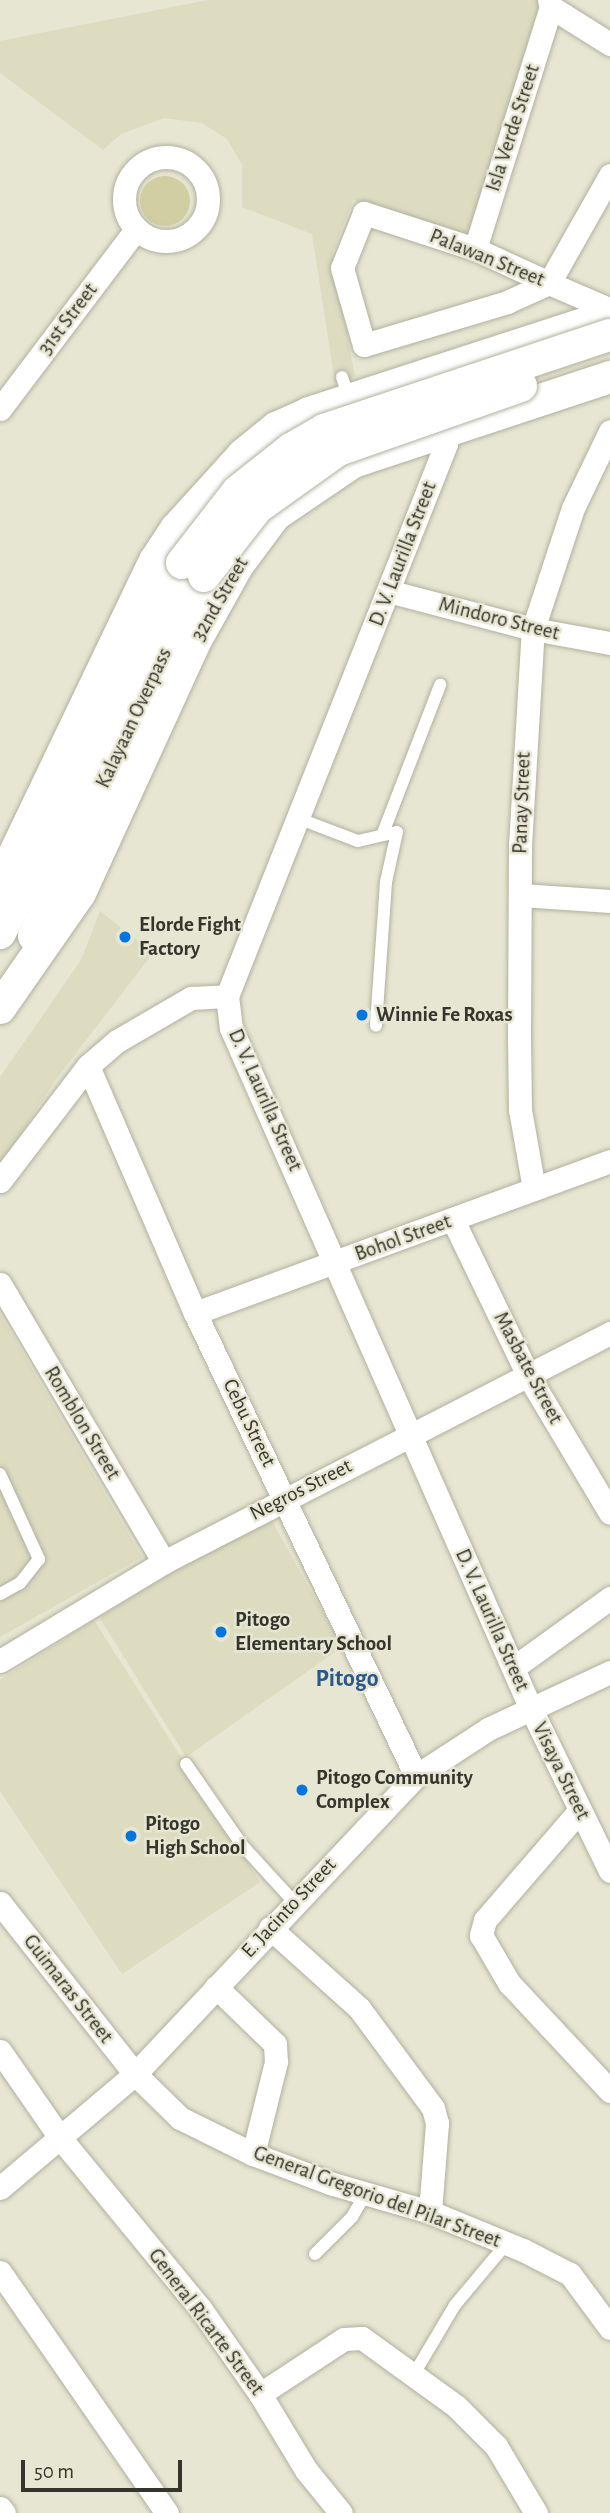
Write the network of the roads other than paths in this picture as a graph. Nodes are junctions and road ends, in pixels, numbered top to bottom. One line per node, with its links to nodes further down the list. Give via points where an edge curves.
1 (550, 4): 2 (street); 5 (street, Isla Verde Street)
2 (610, 44)
3 (610, 175): 6 (street)
4 (136, 229): 13 (street, 31st Street)
5 (475, 249): 6 (street, Palawan Street); 6 (street, Palawan Street, via 364,213 342,268 364,345 494,307)
6 (549, 283): 7 (street, Palawan Street)
7 (609, 309)
8 (610, 315): 12 (main road)
9 (610, 335): 23 (main road, Kalayaan Overpass, bridge, via 360,415 290,449 238,491 182,563)
10 (610, 357): 23 (main road, Kalayaan Overpass, bridge, via 338,450 257,508 221,552 181,618)
11 (610, 377): 16 (main road, 32nd Street)
12 (346, 388): 16 (main road); 24 (main road, via 276,428 215,481 176,529 155,561)
13 (0, 409)
14 (610, 430): 18 (street, Panay Street, via 573,508)
15 (446, 444): 17 (street, D. V. Laurilla Street)
16 (362, 458): 29 (main road, 32nd Street, via 275,515 238,565 196,640 80,893)
17 (388, 592): 18 (street, Mindoro Street); 21 (street, D. V. Laurilla Street)
18 (533, 629): 19 (street, Mindoro Street); 25 (street, Panay Street, via 525,720)
19 (610, 643)
20 (440, 685): 22 (lane)
21 (300, 819): 22 (lane, via 358,841); 28 (street, D. V. Laurilla Street)
22 (383, 834): 30 (lane, via 397,832 386,882)
23 (46, 875): 27 (main road, Kalayaan Overpass); 29 (main road, Kalayaan Overpass)
24 (0, 884)
25 (521, 895): 26 (street); 34 (street, Panay Street, via 520,1110)
26 (610, 901)
27 (0, 933)
28 (227, 996): 31 (street, via 191,998 172,1007 117,1041); 36 (street, D. V. Laurilla Street, via 231,1028)
29 (6, 998)
30 (376, 1027)
31 (88, 1066): 33 (street); 38 (street, Cebu Street)
32 (610, 1161): 34 (street, Bohol Street)
33 (0, 1181)
34 (534, 1189): 35 (street, Bohol Street)
35 (453, 1220): 36 (street, Bohol Street); 40 (street, Masbate Street)
36 (336, 1263): 38 (street, Bohol Street); 41 (street, D. V. Laurilla Street)
37 (0, 1284): 45 (street, Romblon Street)
38 (195, 1313): 43 (street, Cebu Street)
39 (610, 1333): 40 (street, Negros Street)
40 (529, 1377): 41 (street, Negros Street); 44 (street, Masbate Street)
41 (410, 1434): 43 (street, Negros Street); 49 (street, D. V. Laurilla Street)
42 (0, 1474): 46 (lane, via 39,1559 20,1583)
43 (285, 1497): 45 (street, Negros Street); 53 (street, Cebu Street)
44 (610, 1513)
45 (164, 1562): 48 (street, Negros Street)
46 (1, 1591)
47 (610, 1598): 49 (street)
48 (0, 1661)
49 (513, 1668): 51 (street, D. V. Laurilla Street)
50 (610, 1672): 51 (street, E. Jacinto Street)
51 (531, 1709): 53 (street, E. Jacinto Street, via 488,1729); 54 (street, Visaya Street)
52 (186, 1764): 56 (lane, via 242,1845)
53 (416, 1776): 56 (street, E. Jacinto Street)
54 (580, 1810): 55 (street, Visaya Street); 62 (street, via 485,1920 481,1935 509,1983)
55 (610, 1871)
56 (294, 1902): 58 (street, E. Jacinto Street)
57 (0, 1903): 61 (street, Guimaras Street)
58 (270, 1928): 59 (street, E. Jacinto Street); 67 (street, via 359,2008 433,2108 437,2123)
59 (216, 1987): 61 (street, E. Jacinto Street); 64 (street, via 275,2044 277,2053)
60 (0, 2051): 63 (street, General Ricarte Street)
61 (135, 2074): 63 (street, E. Jacinto Street); 64 (street, General Gregorio del Pilar Street, via 180,2118)
62 (610, 2091)
63 (61, 2139): 65 (street, E. Jacinto Street); 73 (street, General Ricarte Street, via 200,2308)
64 (253, 2154): 66 (street, General Gregorio del Pilar Street)
65 (0, 2188)
66 (366, 2193): 67 (street, General Gregorio del Pilar Street); 69 (lane, via 352,2217)
67 (430, 2212): 68 (street, General Gregorio del Pilar Street)
68 (507, 2243): 71 (street, General Gregorio del Pilar Street, via 570,2274); 72 (lane, via 455,2305)
69 (315, 2254)
70 (0, 2272): 76 (street)
71 (610, 2328)
72 (414, 2374): 73 (street, via 353,2335); 78 (street, via 457,2406 496,2446)
73 (260, 2394): 77 (street, General Ricarte Street, via 306,2470)
74 (0, 2508): 75 (street)
75 (4, 2513)
76 (167, 2513)
77 (341, 2513)
78 (536, 2513)

